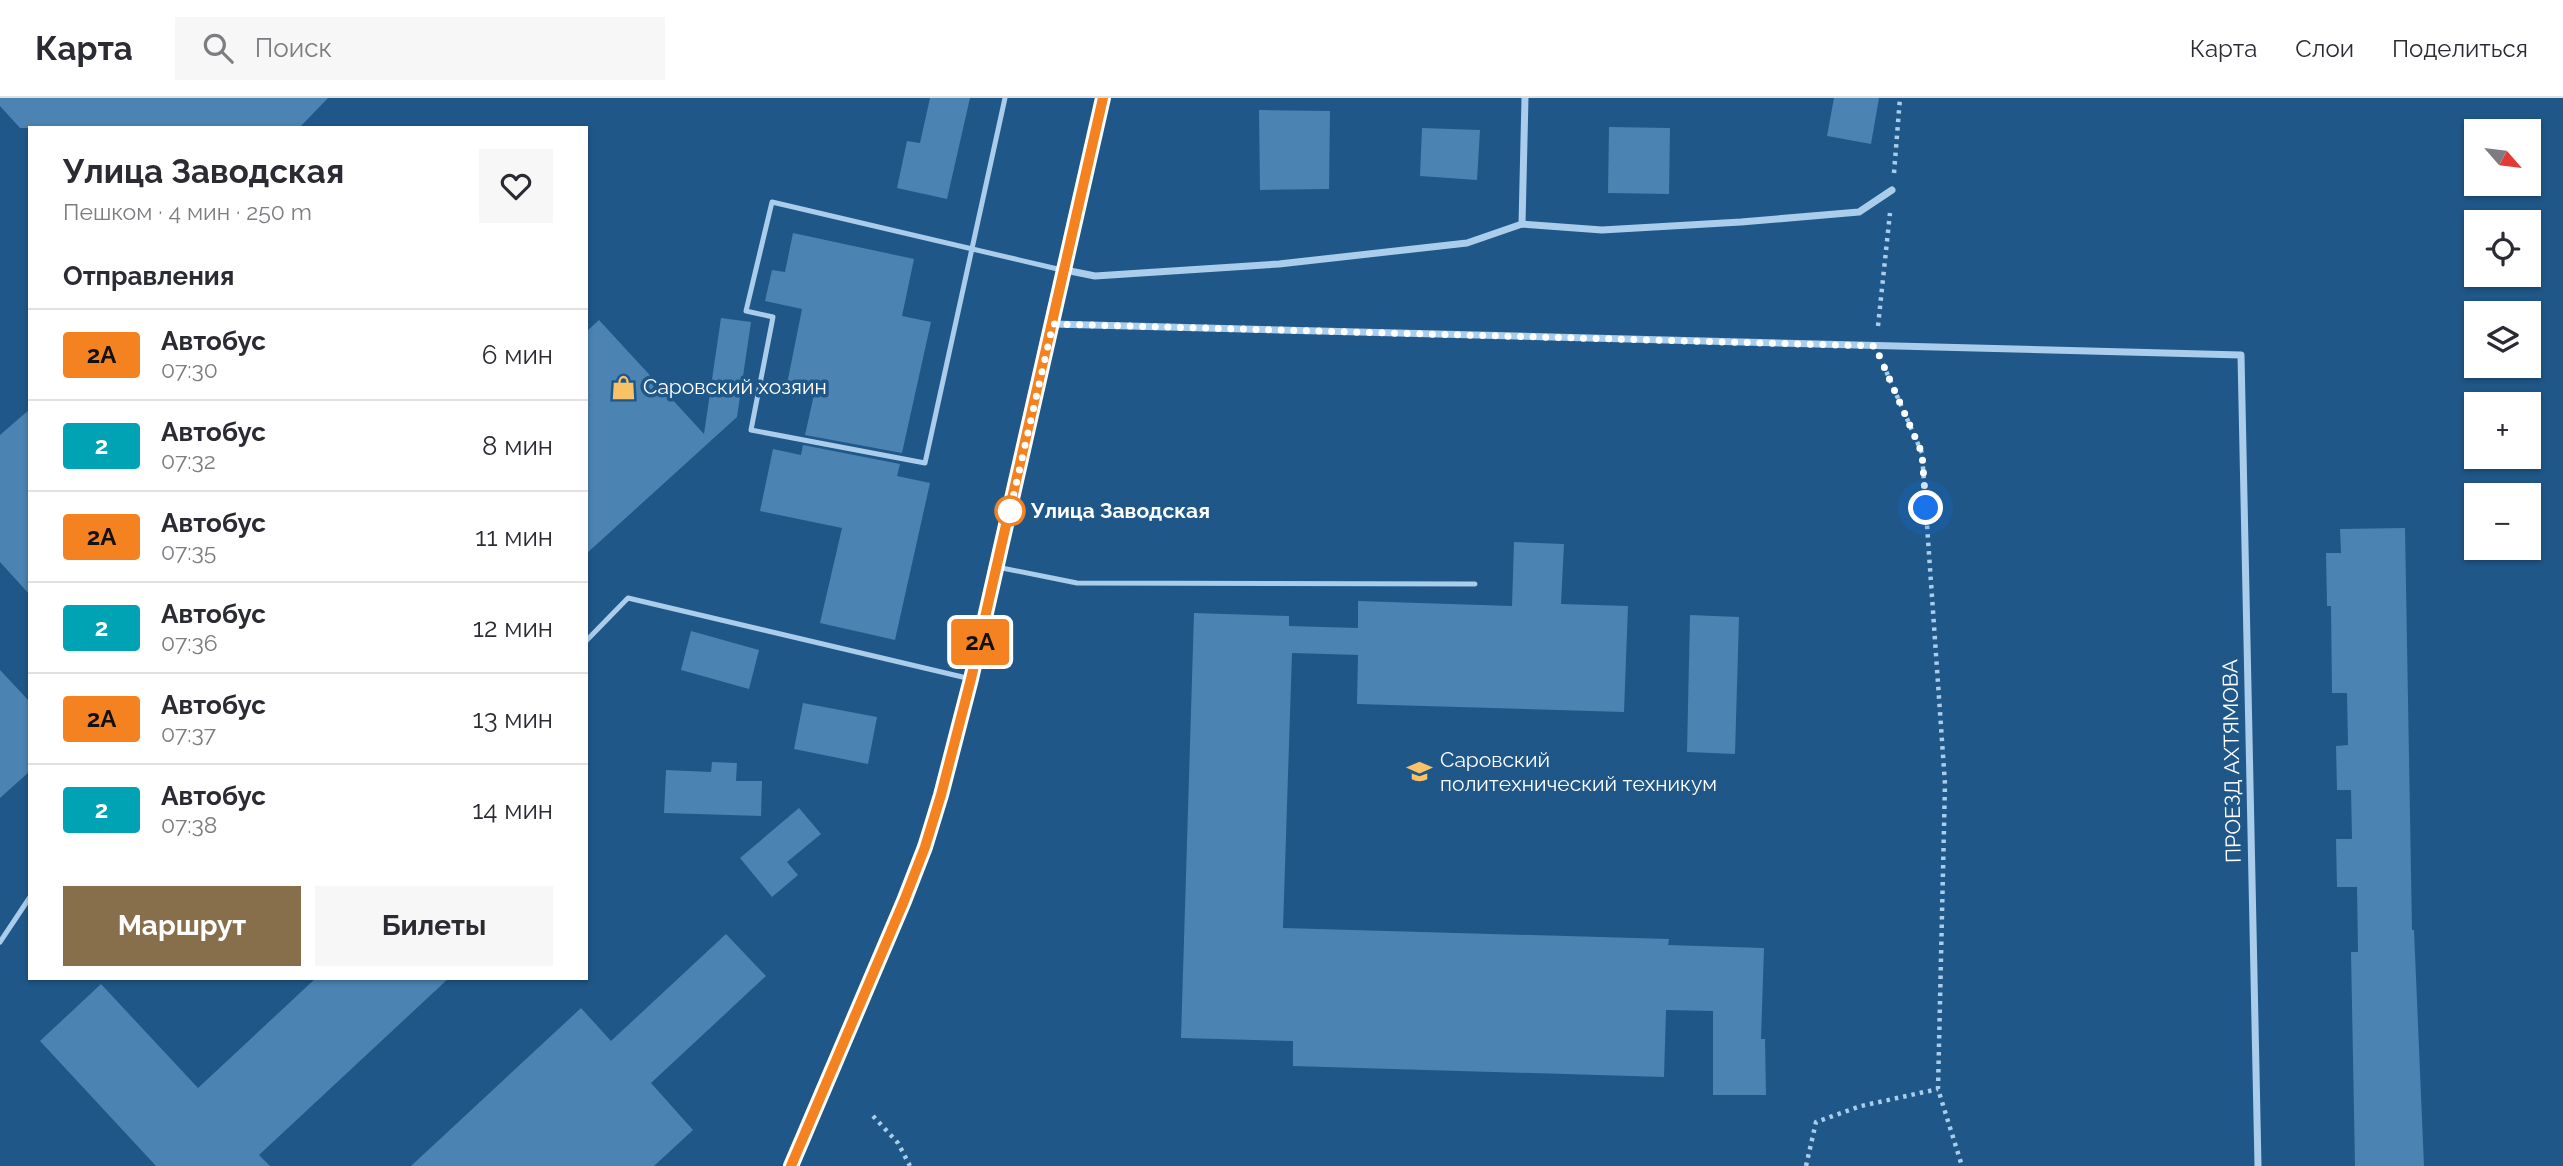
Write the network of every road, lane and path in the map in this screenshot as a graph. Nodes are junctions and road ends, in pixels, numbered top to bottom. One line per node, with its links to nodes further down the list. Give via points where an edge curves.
1 (1005, 98): 7 (lane)
2 (1104, 98): 8 (street)
3 (1525, 98): 6 (street)
4 (1900, 98): 5 (path)
5 (1892, 190): 6 (street, via 1859,212 1602,230); 10 (path)
6 (1522, 224): 8 (street, via 1467,243 1279,264 1095,276)
7 (972, 248): 7 (lane, via 925,463 751,430 773,317 746,311 772,202); 8 (lane)
8 (1065, 270): 9 (street)
9 (1053, 324): 10 (street); 11 (street)
10 (1875, 346): 17 (path, via 1922,453 1945,784); 23 (street, ПРОЕЗД АХТЯМОВА, via 2241,355)
11 (997, 567): 12 (lane, via 1077,583); 14 (street)
12 (1475, 584)
13 (588, 639): 14 (lane, via 628,598)
14 (971, 679): 19 (street, via 925,847)
15 (28, 900): 16 (lane)
16 (0, 942)
17 (1938, 1089): 21 (path, via 1861,1106 1815,1122); 22 (path)
18 (873, 1116): 20 (path, via 898,1143)
19 (791, 1166)
20 (910, 1166)
21 (1806, 1166)
22 (1962, 1166)
23 (2258, 1166)

